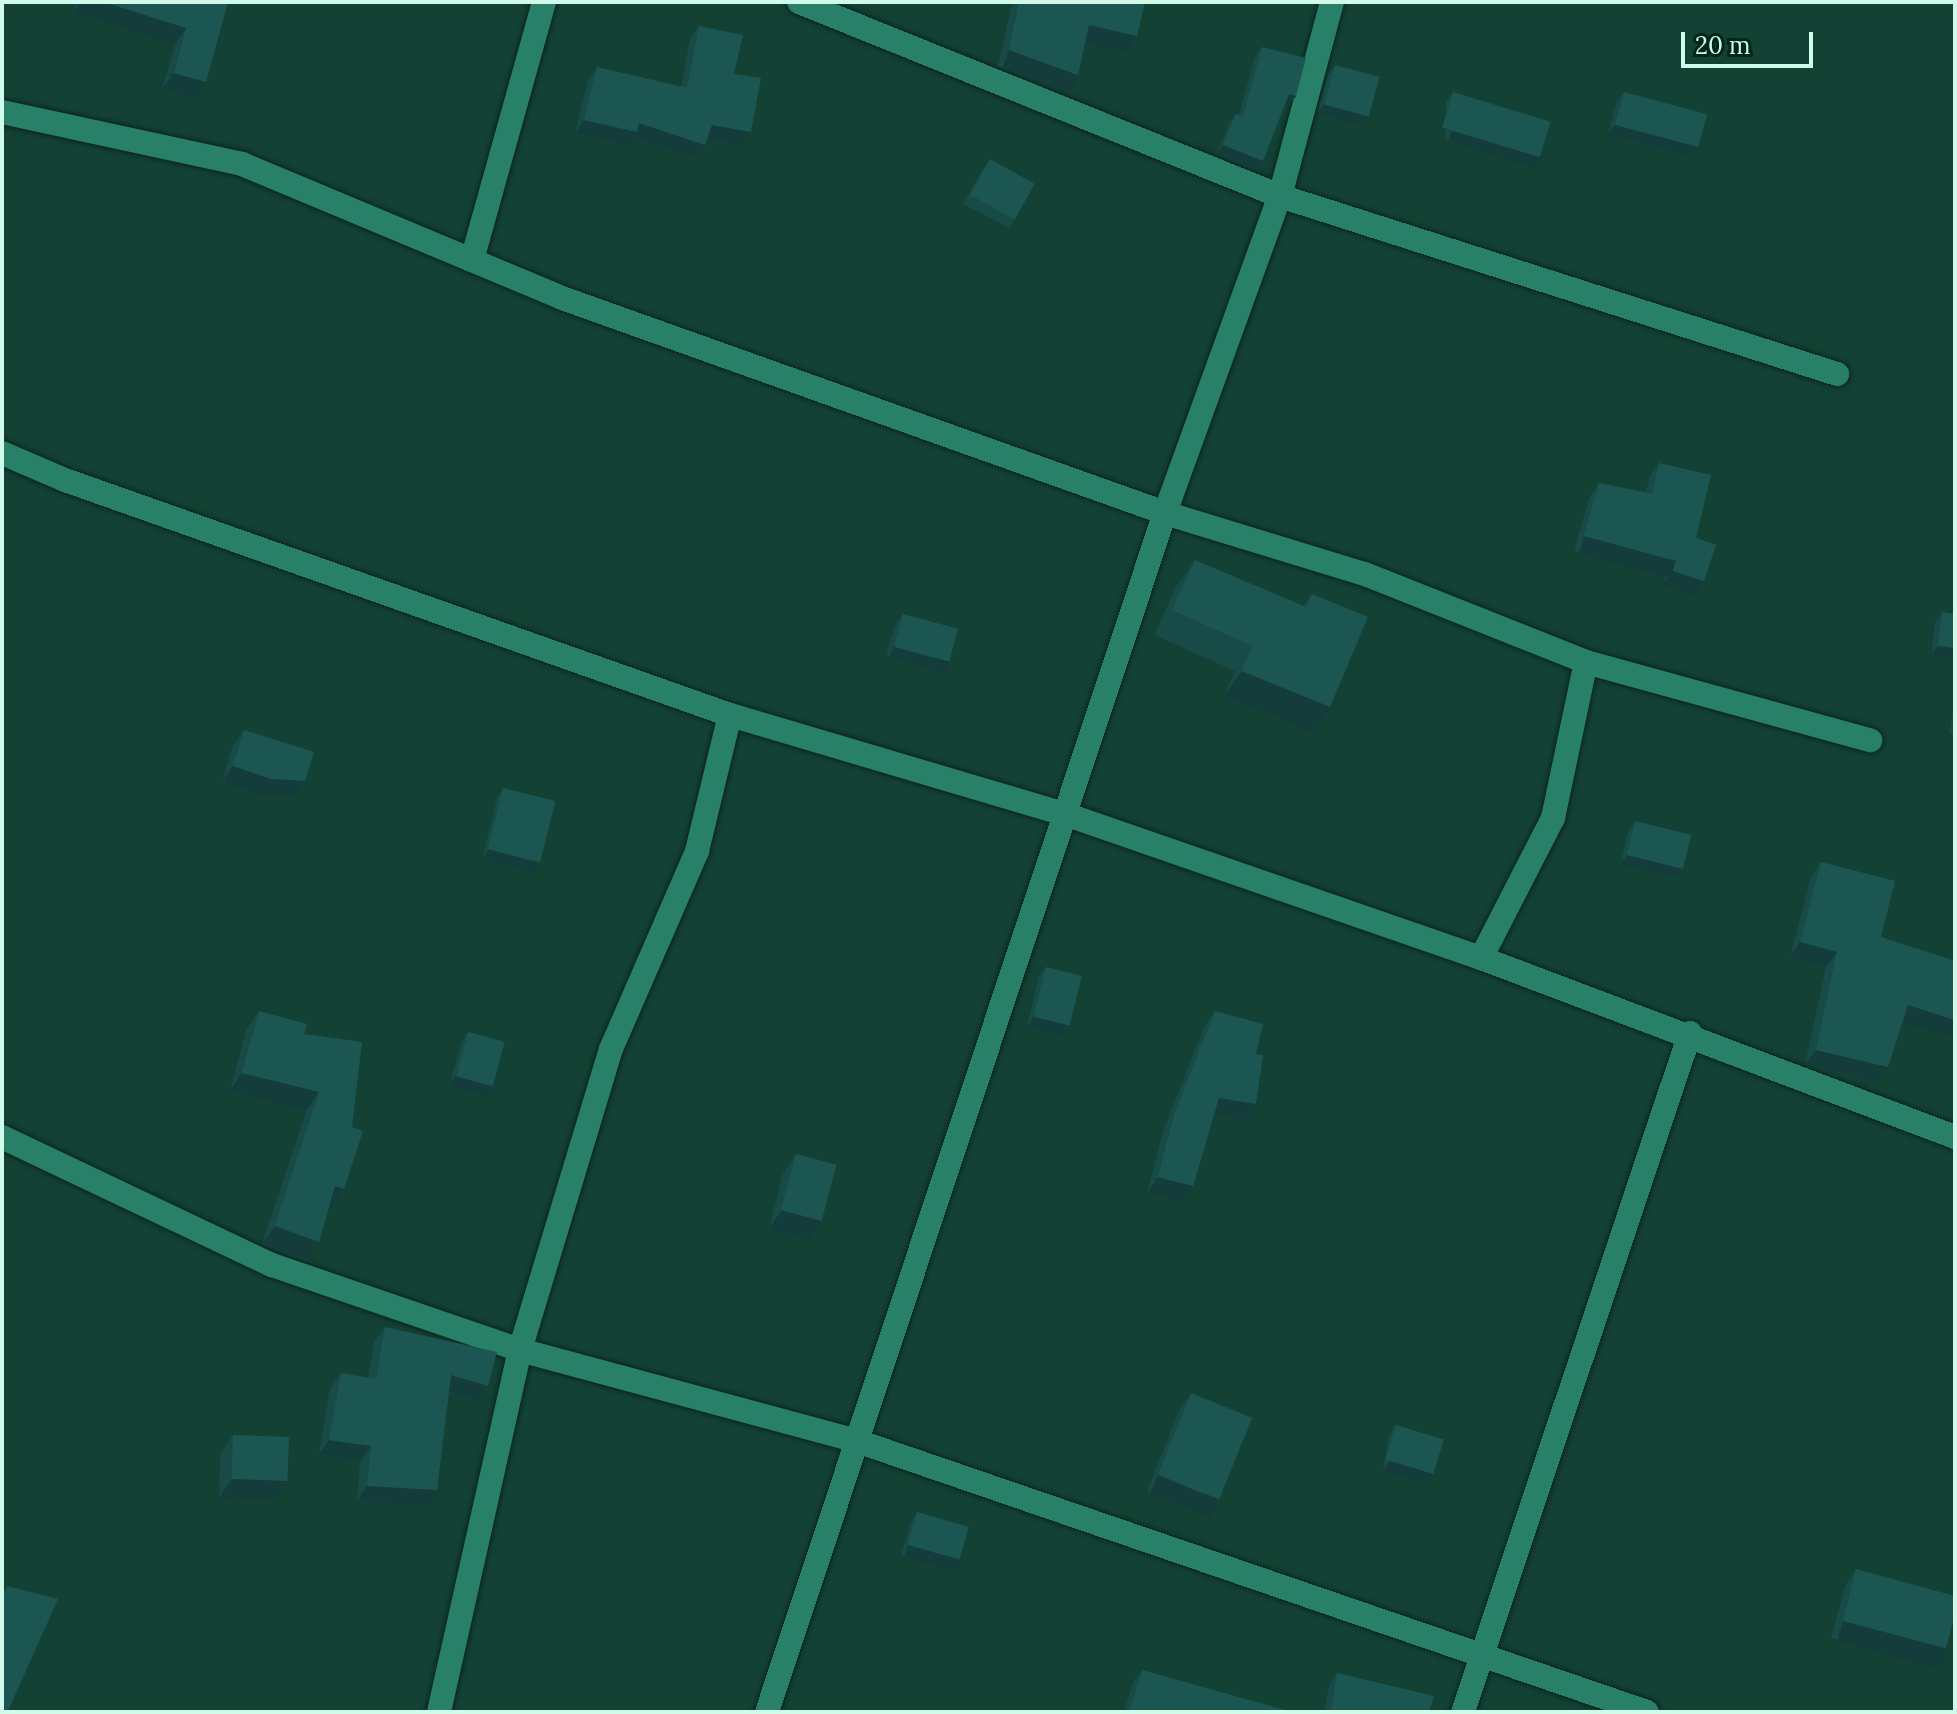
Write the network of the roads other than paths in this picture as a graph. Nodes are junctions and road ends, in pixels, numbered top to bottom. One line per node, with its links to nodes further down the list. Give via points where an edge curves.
1 (544, 2): 6 (street)
2 (799, 2): 5 (street)
3 (1332, 2): 5 (street)
4 (2, 112): 6 (street, via 242,164)
5 (1280, 196): 7 (street); 9 (street)
6 (472, 260): 9 (street, via 562,298)
7 (1837, 374)
8 (2, 453): 11 (street, via 65,480)
9 (1165, 513): 10 (street, via 1365,574); 13 (street)
10 (1586, 662): 12 (street); 14 (street, via 1553,818)
11 (730, 715): 13 (street); 18 (street, via 697,851 611,1049)
12 (1870, 740)
13 (1065, 814): 14 (street); 19 (street)
14 (1481, 958): 15 (street)
15 (1690, 1033): 17 (street); 20 (street)
16 (2, 1137): 18 (street, via 272,1265)
17 (1955, 1137)
18 (520, 1350): 19 (street); 21 (street)
19 (854, 1440): 20 (street); 22 (street)
20 (1483, 1658): 23 (street); 24 (street)
21 (439, 1712)
22 (767, 1712)
23 (1463, 1712)
24 (1647, 1712)

